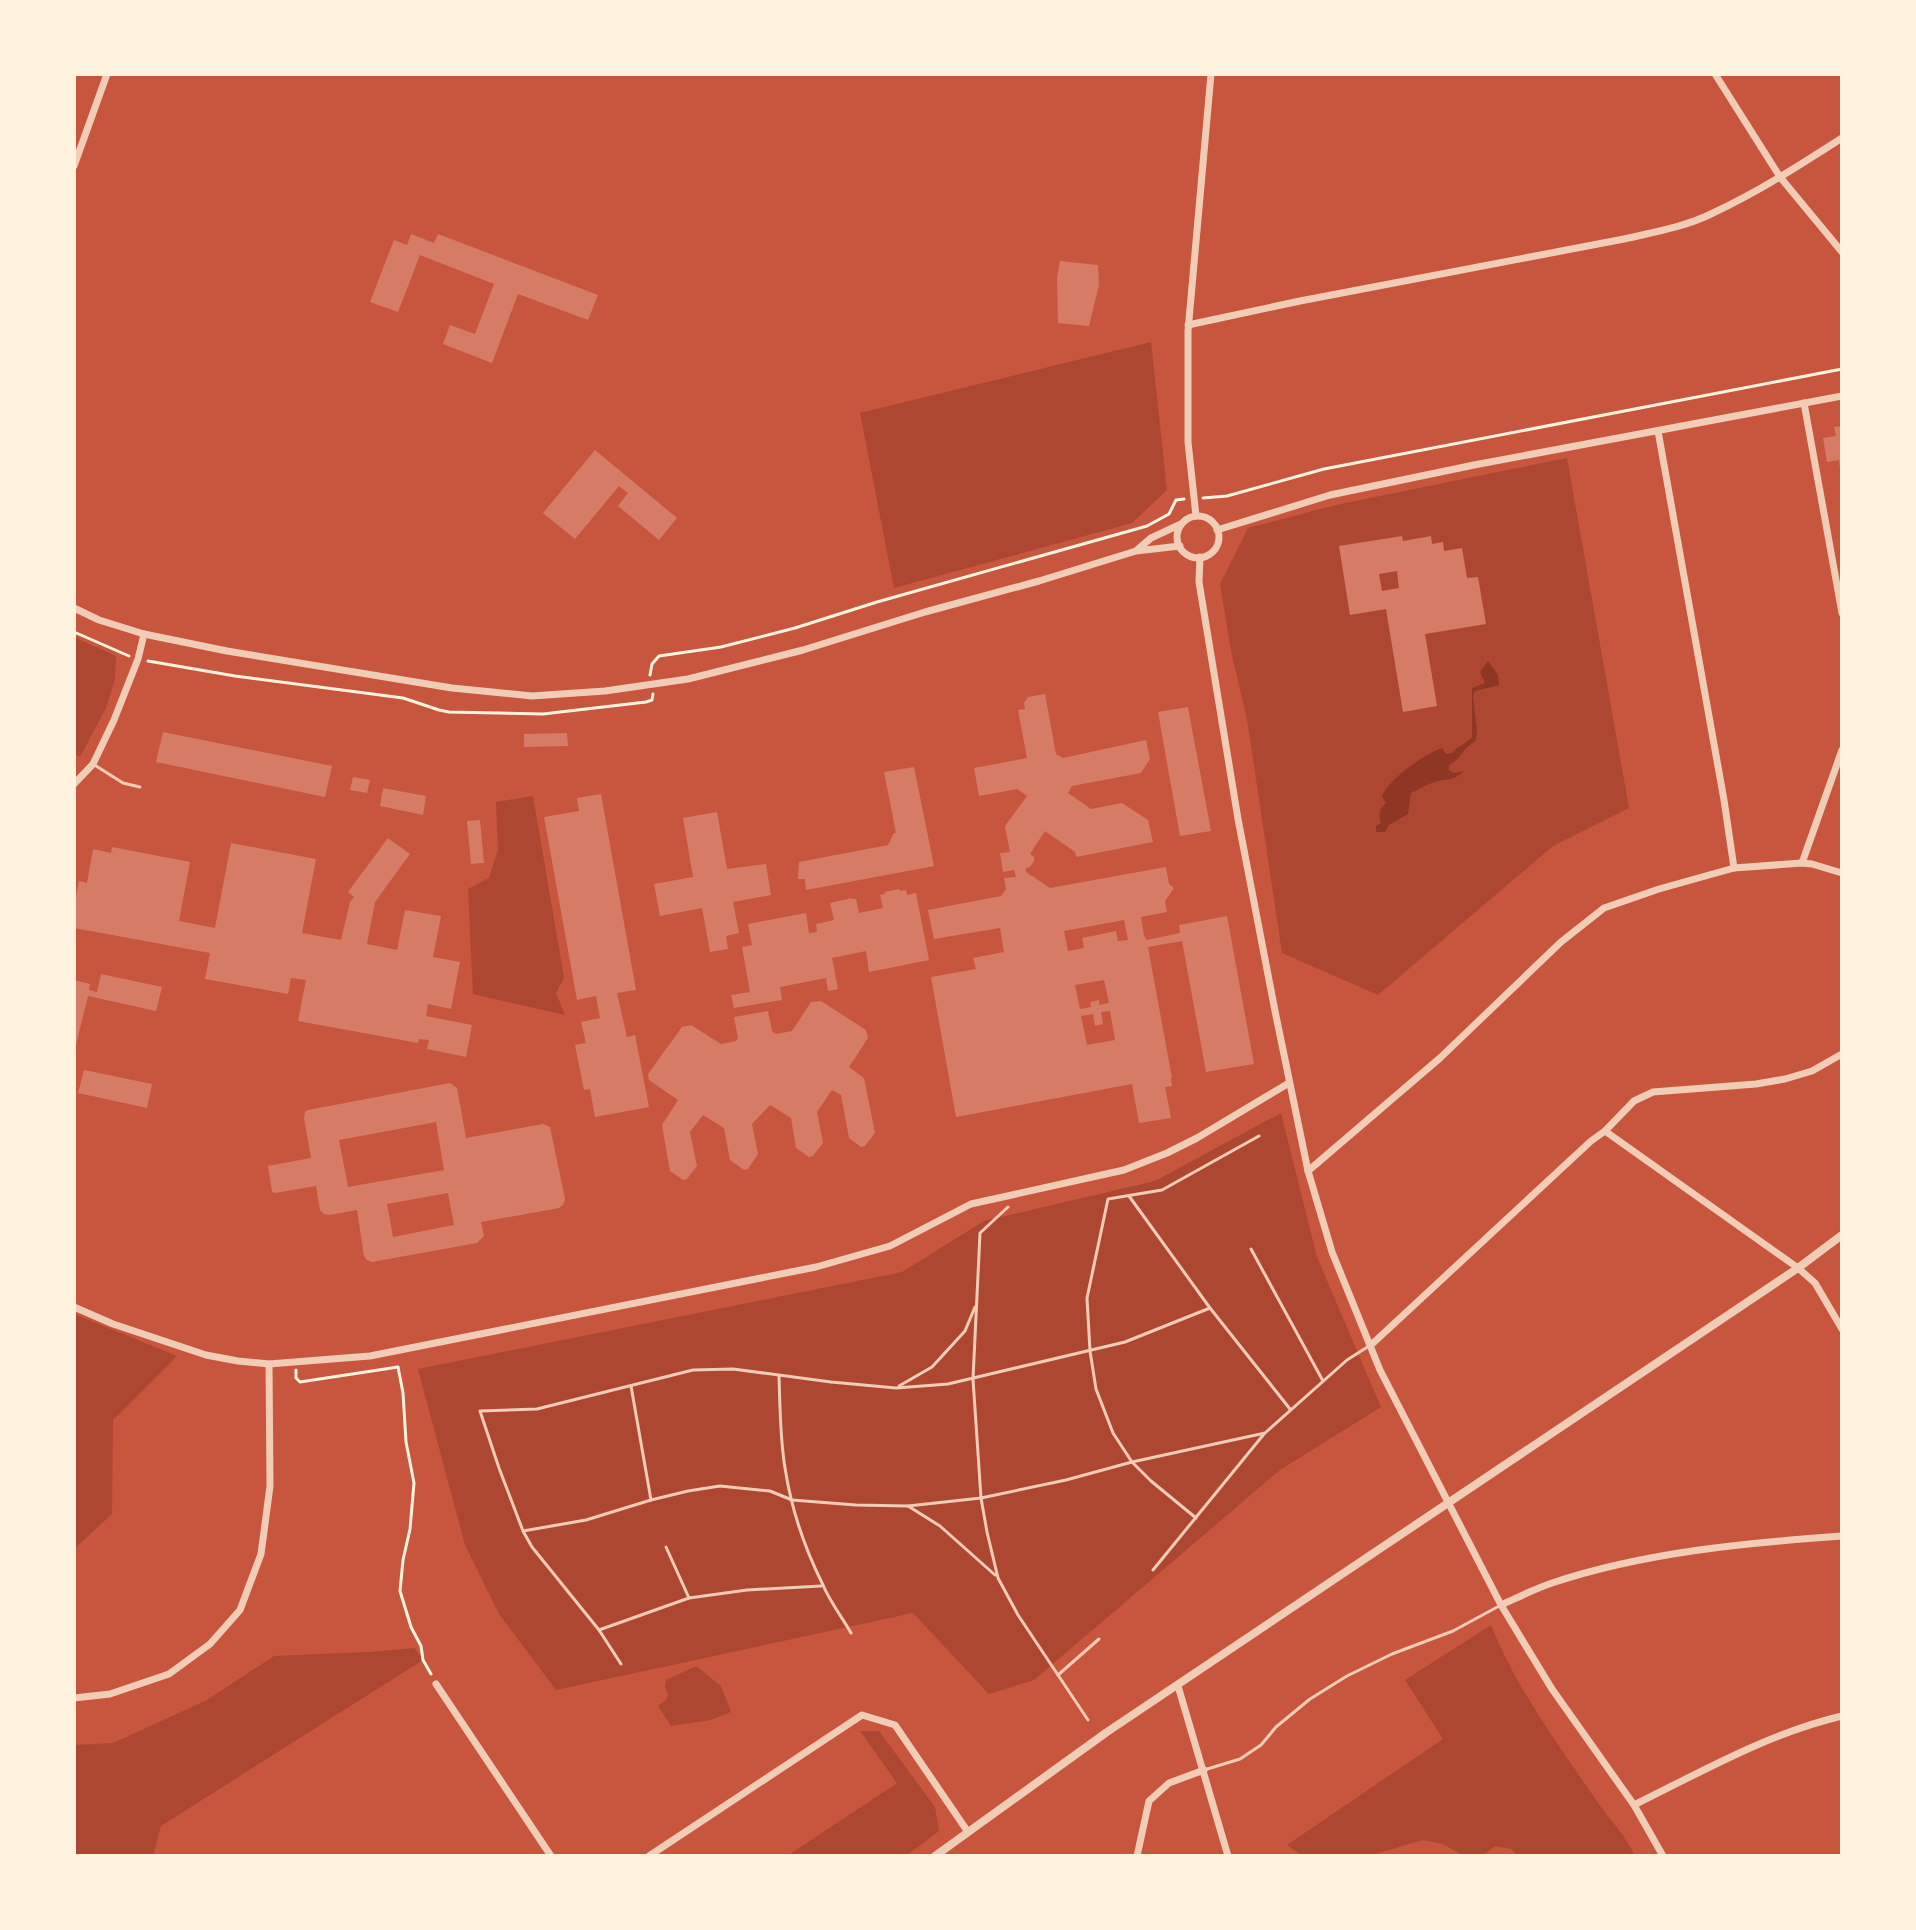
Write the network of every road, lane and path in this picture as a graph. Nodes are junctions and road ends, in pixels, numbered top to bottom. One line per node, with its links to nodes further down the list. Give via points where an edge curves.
1 (107, 74): 5 (street)
2 (1211, 74): 8 (street)
3 (1715, 74): 6 (street)
4 (1842, 138): 6 (street)
5 (74, 166)
6 (1780, 177): 7 (street); 8 (street, via 1712,214 1672,228)
7 (1842, 252)
8 (1188, 325): 13 (street)
9 (1842, 369): 13 (path)
10 (1842, 396): 11 (street)
11 (1804, 403): 12 (street); 21 (street)
12 (1658, 431): 16 (street, via 1330,495); 31 (street)
13 (1193, 499): 14 (street); 25 (path, via 1176,500 1169,514 1154,523 1088,543 795,628 659,656 650,669)
14 (1196, 516): 15 (street); 16 (street, via 1209,519)
15 (1181, 524): 17 (street); 18 (street)
16 (1217, 530): 19 (street, via 1215,549)
17 (1180, 546): 18 (street); 19 (street, via 1188,555)
18 (1136, 551): 25 (street, via 803,650)
19 (1200, 557): 34 (street, via 1199,582 1238,819)
20 (74, 608): 23 (street)
21 (1842, 613)
22 (74, 632): 24 (path)
23 (144, 634): 24 (street); 25 (street, via 532,696)
24 (138, 659): 25 (path, via 403,698 455,712 543,714 646,702 654,697); 27 (street)
25 (651, 684)
26 (1842, 750): 30 (street)
27 (93, 764): 28 (street); 29 (lane)
28 (74, 784)
29 (140, 787)
30 (1802, 863): 31 (street); 32 (street)
31 (1734, 868): 37 (street, via 1604,908)
32 (1842, 873)
33 (1842, 1054): 35 (street, via 1785,1079 1653,1092 1634,1101)
34 (1289, 1083): 37 (street); 49 (street, via 1167,1153 1124,1170 971,1204 867,1253 385,1353)
35 (1605, 1131): 42 (street); 47 (street)
36 (1259, 1136): 38 (lane, via 1162,1190)
37 (1308, 1171): 47 (street, via 1332,1252)
38 (1129, 1196): 45 (lane); 48 (lane, via 1108,1199 1087,1298)
39 (1008, 1207): 43 (lane, via 980,1233)
40 (1842, 1235): 42 (street)
41 (1251, 1249): 53 (lane)
42 (1798, 1268): 46 (street, via 1815,1283); 62 (street)
43 (977, 1303): 52 (lane); 55 (lane, via 965,1331 932,1367)
44 (74, 1307): 50 (street, via 206,1355)
45 (1210, 1308): 48 (lane); 56 (lane)
46 (1842, 1329)
47 (1371, 1345): 53 (lane); 62 (street)
48 (1090, 1351): 52 (lane); 58 (lane, via 1096,1389 1113,1433)
49 (295, 1362): 50 (street); 78 (path, via 300,1382 398,1367 414,1483 400,1591)
50 (269, 1364): 80 (street, via 270,1486 261,1554 240,1610 210,1644 169,1674 110,1694)
51 (779, 1376): 54 (lane, via 693,1370); 55 (lane); 61 (lane)
52 (973, 1379): 55 (lane); 59 (lane)
53 (1323, 1381): 56 (lane)
54 (630, 1384): 60 (lane); 65 (lane, via 537,1409 480,1411)
55 (896, 1388)
56 (1290, 1409): 57 (lane)
57 (1265, 1433): 58 (lane); 64 (lane)
58 (1132, 1462): 59 (lane); 64 (lane)
59 (981, 1498): 63 (lane); 69 (lane)
60 (651, 1500): 61 (lane, via 720,1486 770,1491); 65 (lane, via 586,1520)
61 (792, 1500): 63 (lane); 70 (lane)
62 (1449, 1504): 72 (street); 79 (street)
63 (908, 1506): 69 (lane, via 940,1526)
64 (1196, 1518): 68 (lane)
65 (523, 1531): 73 (lane)
66 (1842, 1536): 72 (street, via 1618,1564)
67 (666, 1547): 71 (lane)
68 (1153, 1570)
69 (998, 1578): 77 (lane)
70 (823, 1586): 71 (lane); 74 (lane)
71 (689, 1598): 73 (lane)
72 (1501, 1605): 83 (lane, via 1347,1676 1310,1699 1240,1759); 84 (street, via 1552,1689)
73 (599, 1630): 76 (lane)
74 (851, 1633)
75 (1099, 1639): 77 (lane)
76 (621, 1664)
77 (1058, 1675): 82 (lane)
78 (436, 1684): 86 (street)
79 (1178, 1686): 83 (street); 85 (street)
80 (74, 1698)
81 (1842, 1716): 84 (street, via 1749,1749)
82 (1088, 1720)
83 (1204, 1770): 89 (street, via 1169,1783 1149,1801); 90 (street)
84 (1634, 1805): 91 (street)
85 (968, 1832): 87 (street, via 895,1725 862,1715); 88 (street)
86 (551, 1856)
87 (649, 1856)
88 (935, 1856)
89 (1137, 1856)
90 (1228, 1856)
91 (1663, 1856)

